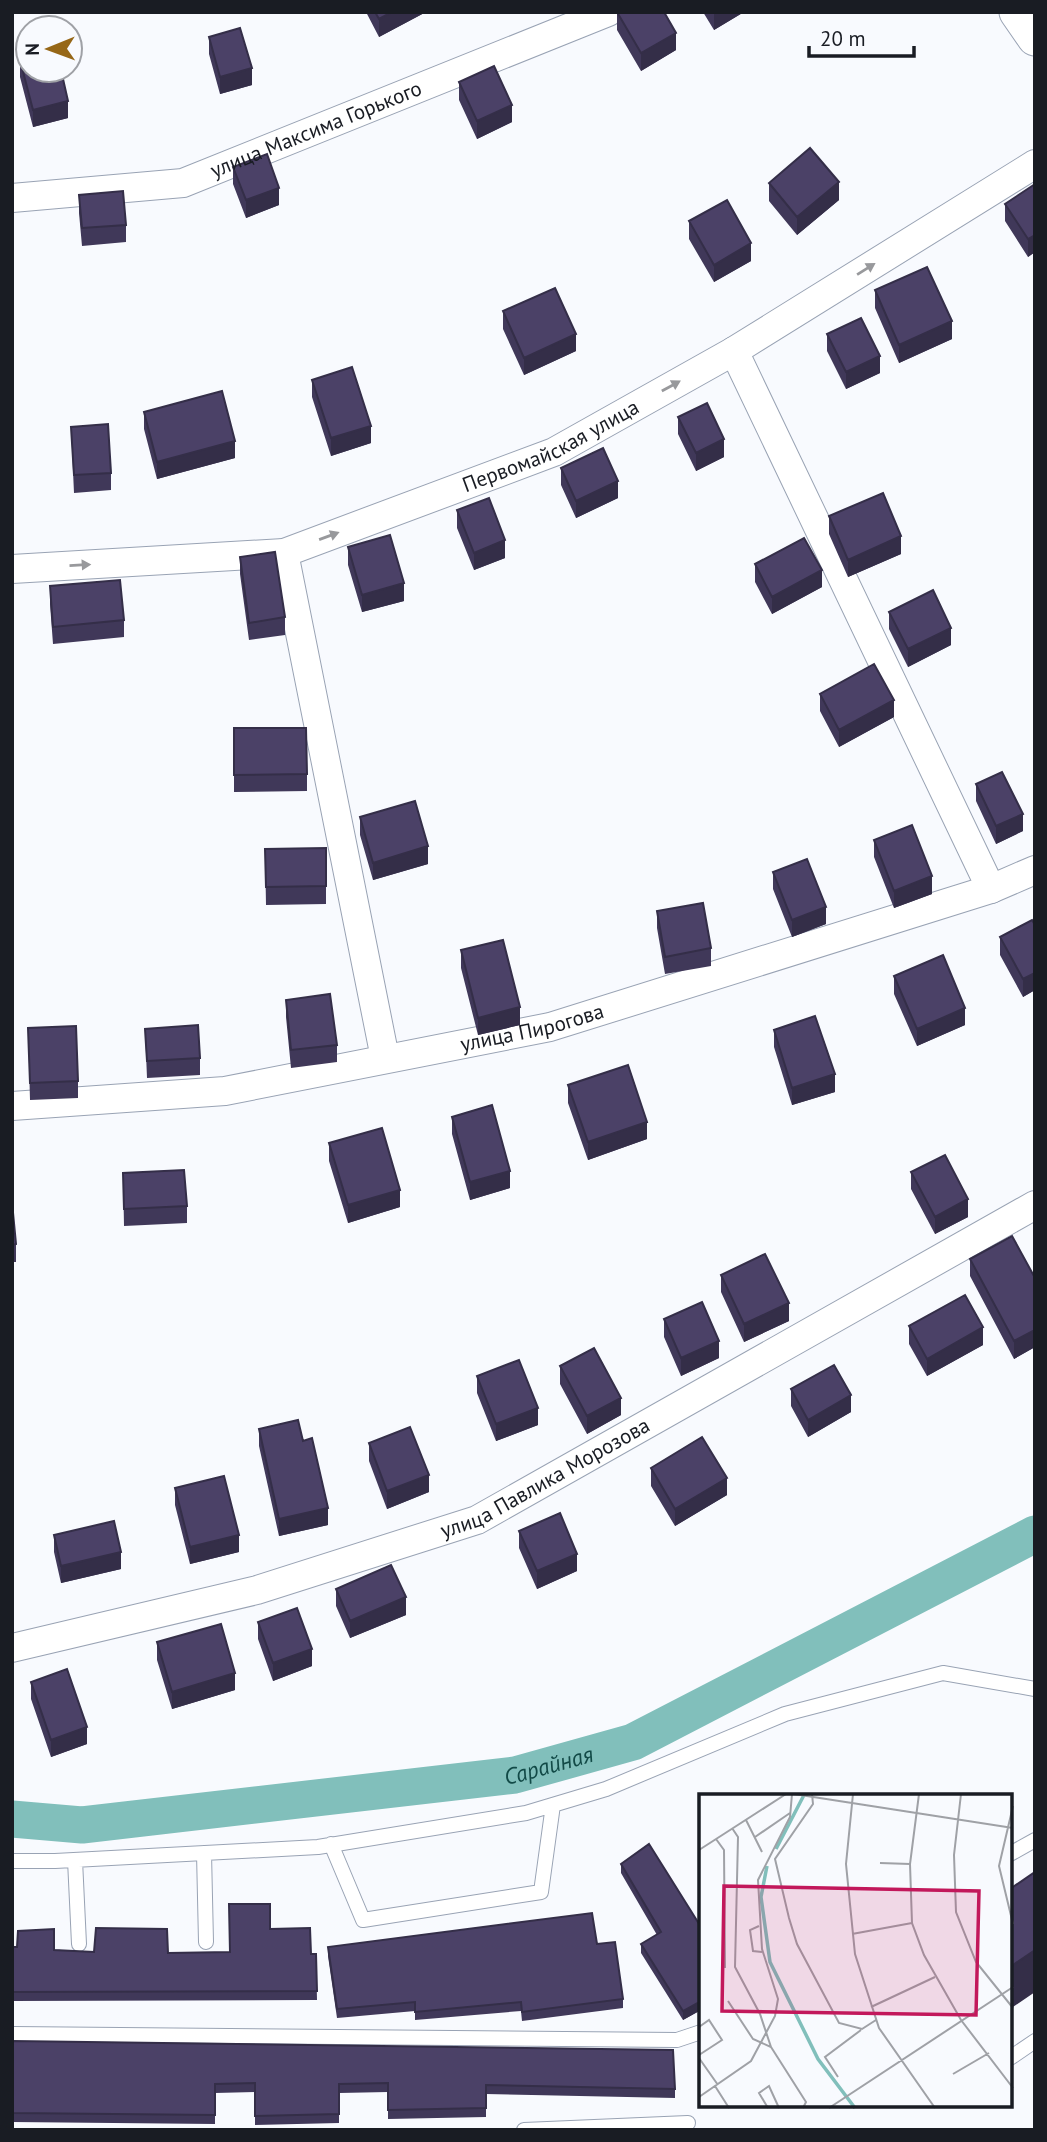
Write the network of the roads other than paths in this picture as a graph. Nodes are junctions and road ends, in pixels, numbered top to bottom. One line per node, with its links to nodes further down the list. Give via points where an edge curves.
1 (608, 12): 5 (street, улица Максима Горького, via 183,183)
2 (1017, 12): 3 (street)
3 (1035, 38)
4 (1035, 164): 6 (street, Первомайская улица, one-way to 4)
5 (12, 198)
6 (734, 351): 7 (street, Первомайская улица, one-way to 6, via 554,452); 10 (street)
7 (284, 553): 8 (street, Первомайская улица, one-way to 7); 11 (street)
8 (12, 569)
9 (1035, 870): 10 (street, улица Пирогова)
10 (991, 889): 11 (street, улица Пирогова, via 550,1027)
11 (385, 1058): 12 (street, улица Пирогова, via 225,1091)
12 (12, 1106)
13 (1035, 1205): 14 (street, улица Павлика Морозова, via 477,1520 257,1590)
14 (12, 1648)
15 (1035, 1689): 16 (lane, via 943,1673 785,1714 606,1789)
16 (553, 1805): 18 (lane); 18 (lane, via 541,1892 363,1920)
17 (1035, 1840): 20 (lane)
18 (331, 1844): 19 (lane)
19 (204, 1853): 21 (lane); 23 (lane)
20 (1012, 1853)
21 (75, 1860): 22 (lane); 24 (lane)
22 (12, 1861)
23 (206, 1942)
24 (79, 1944)
25 (699, 2033): 26 (lane, via 677,2040)
26 (12, 2034)
27 (1035, 2041): 28 (lane)
28 (1012, 2057)
29 (688, 2123): 30 (lane)
30 (524, 2130)

